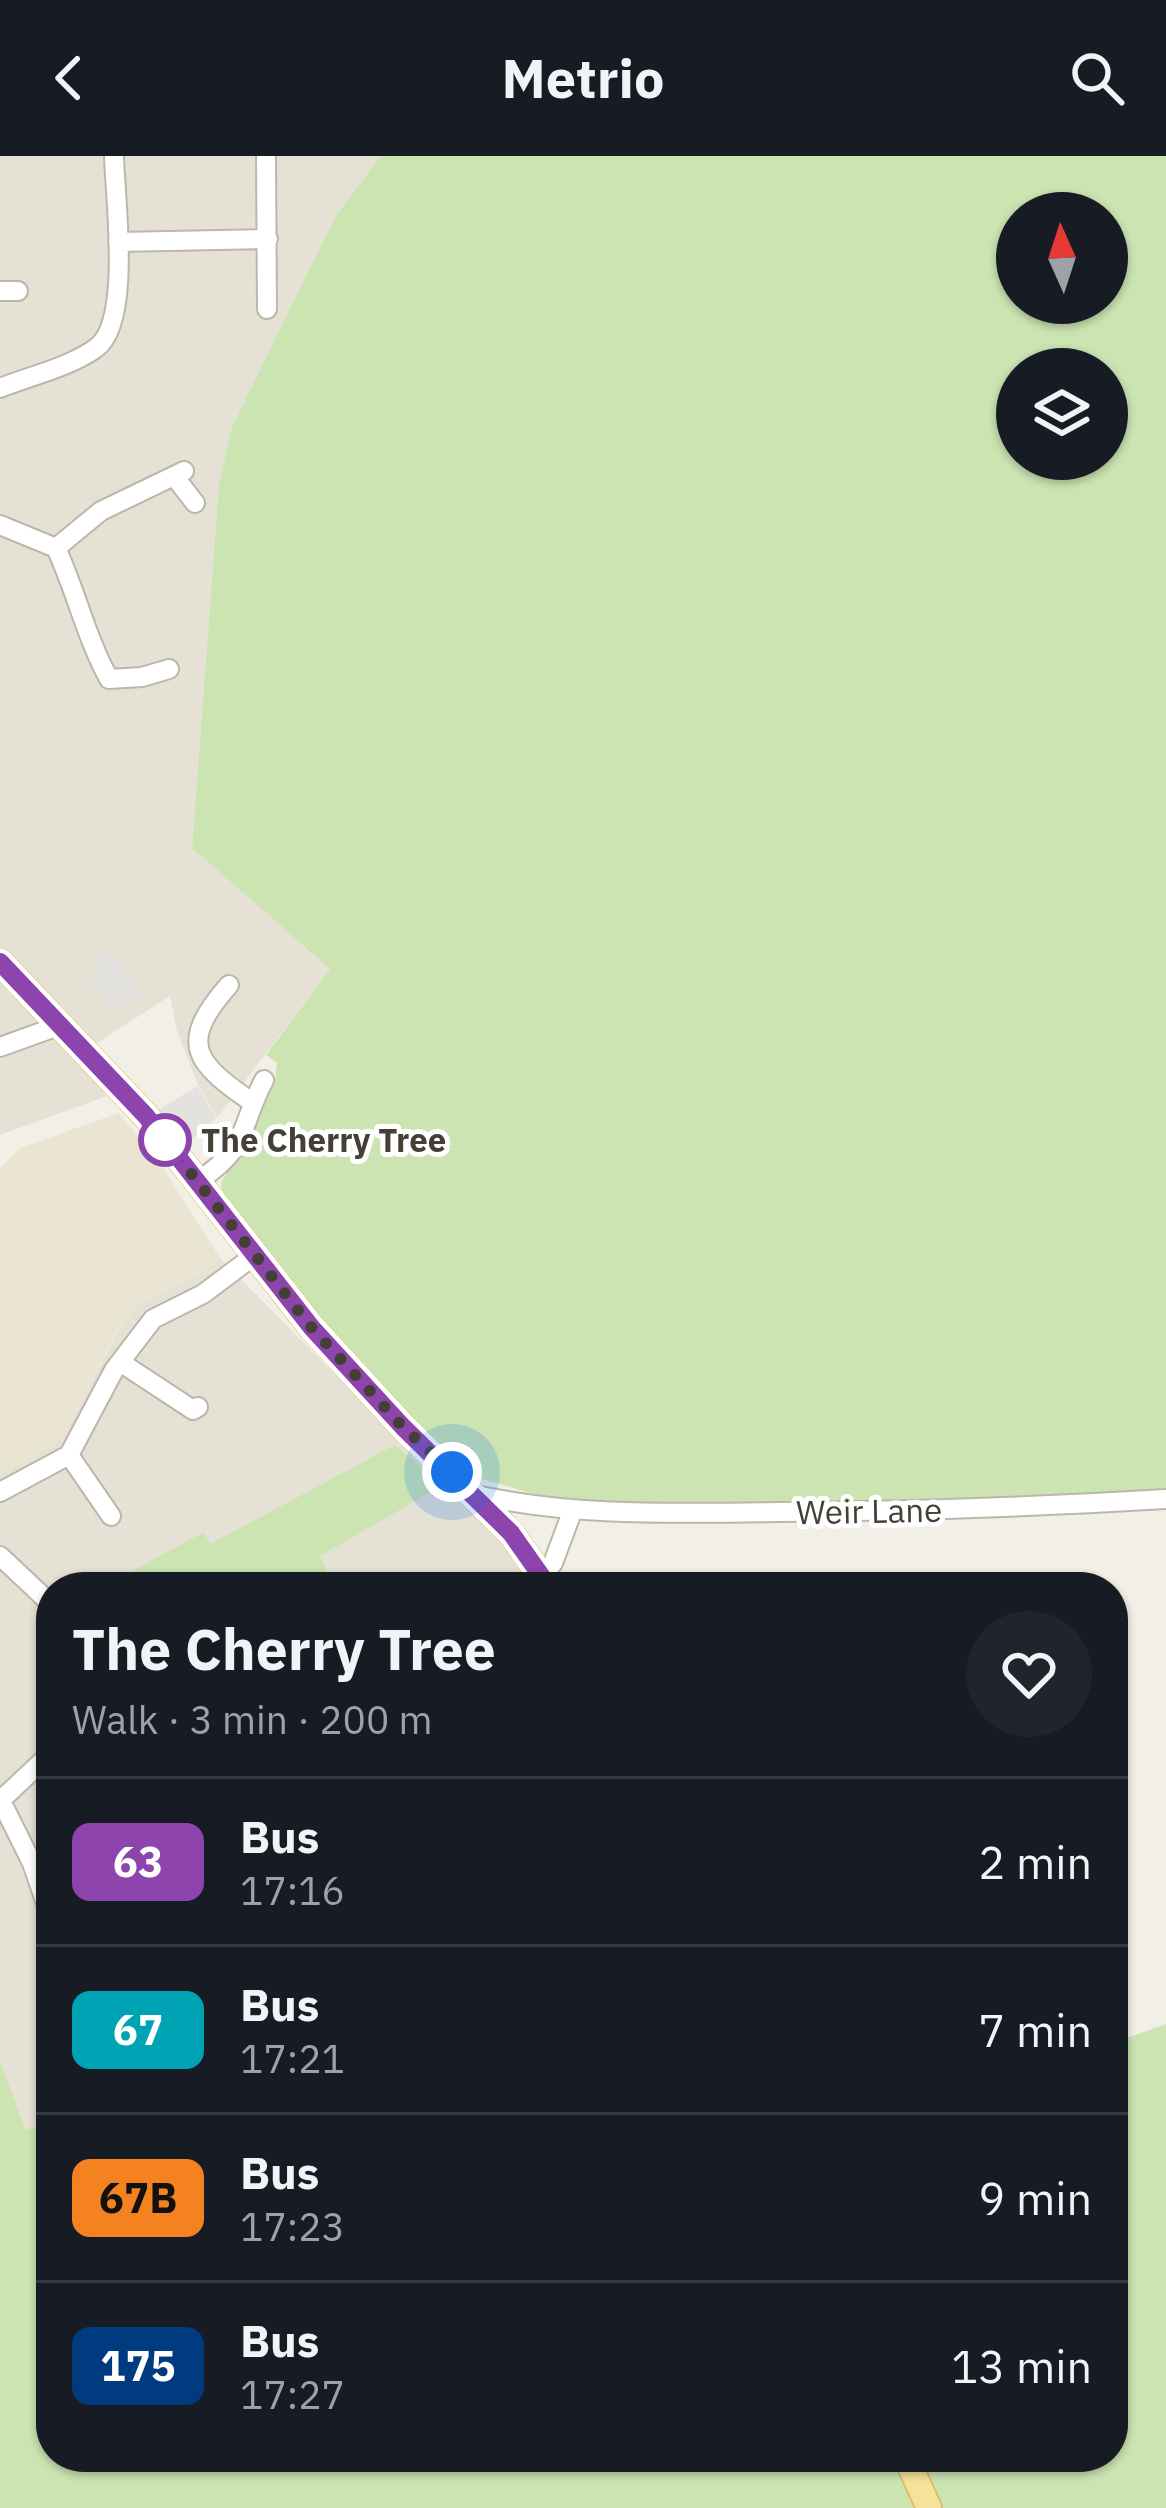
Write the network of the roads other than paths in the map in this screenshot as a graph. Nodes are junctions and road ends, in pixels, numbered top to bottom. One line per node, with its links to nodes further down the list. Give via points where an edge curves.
1 (114, 156): 4 (street)
2 (266, 156): 3 (street)
3 (268, 239): 4 (street); 5 (street)
4 (118, 242): 6 (street, via 107,337)
5 (267, 309)
6 (0, 388)
7 (195, 503): 9 (street, via 179,474 101,511)
8 (0, 525): 9 (street)
9 (56, 548): 10 (street, via 110,679)
10 (158, 668)
11 (0, 962): 15 (main road)
12 (229, 985): 14 (street)
13 (191, 992): 14 (street)
14 (209, 1006): 18 (street, via 198,1034 203,1061)
15 (61, 1025): 16 (street); 19 (main road)
16 (0, 1047)
17 (264, 1080): 18 (street)
18 (253, 1103): 19 (street, via 243,1138)
19 (198, 1181): 20 (main road)
20 (255, 1255): 21 (street, via 153,1319); 25 (main road, via 403,1427)
21 (120, 1363): 22 (street); 23 (street)
22 (191, 1411)
23 (69, 1455): 24 (street); 28 (street)
24 (0, 1492)
25 (476, 1495): 27 (street, Weir Lane); 30 (main road)
26 (1166, 1499): 27 (street, Weir Lane, via 914,1511)
27 (572, 1512): 31 (street)
28 (111, 1516)
29 (0, 1556): 32 (street)
30 (538, 1572)
31 (549, 1572)
32 (36, 1590)
33 (36, 1767): 34 (street)
34 (0, 1800): 35 (street)
35 (8, 1833): 36 (street)
36 (36, 1875)
37 (913, 2472): 38 (main road)
38 (929, 2508)

